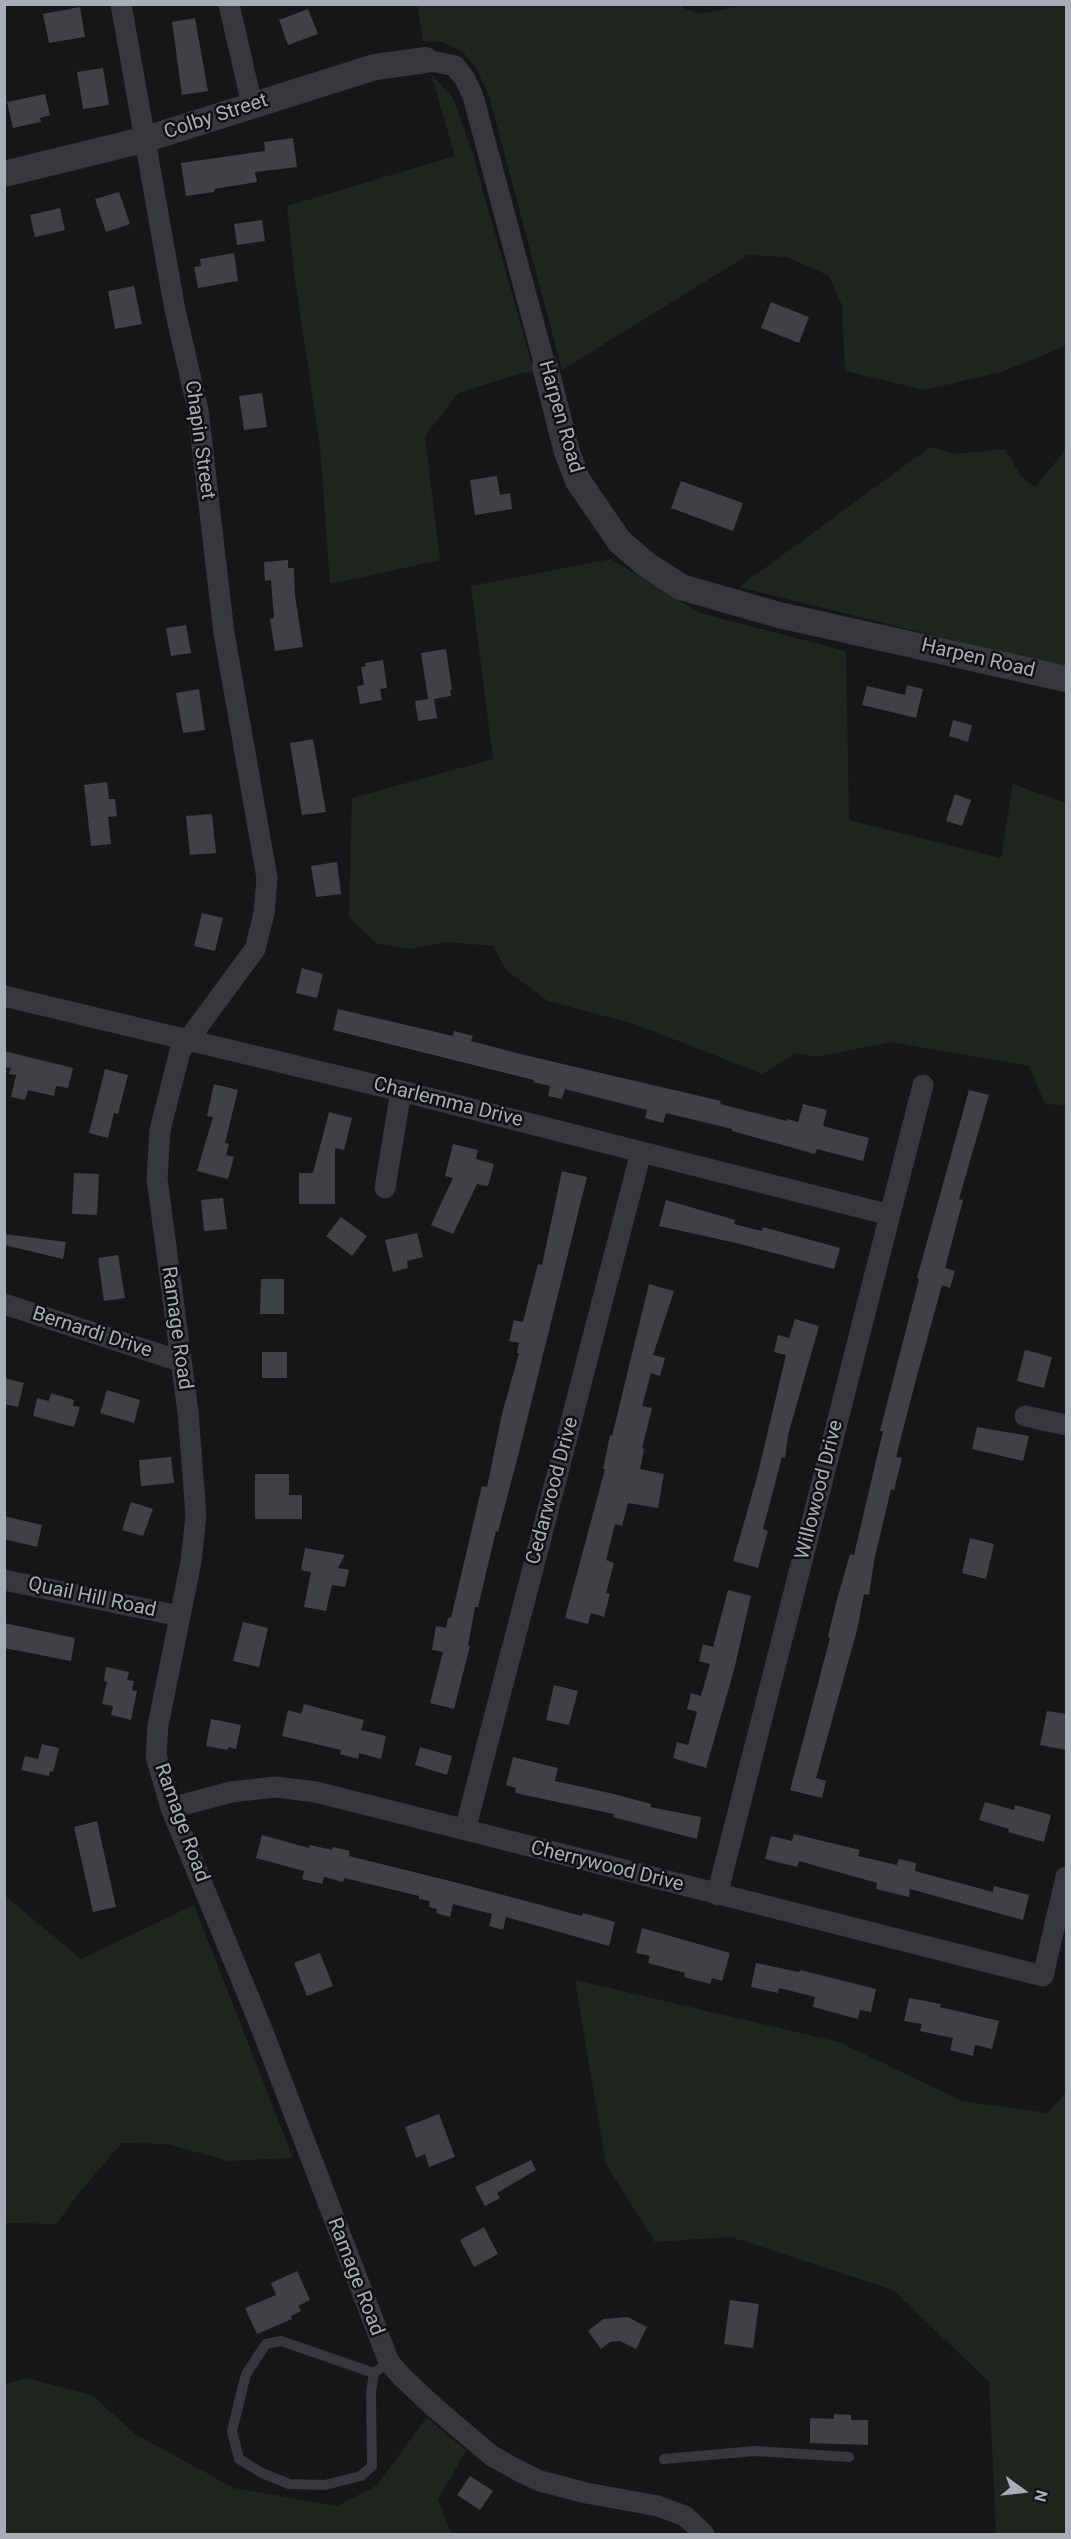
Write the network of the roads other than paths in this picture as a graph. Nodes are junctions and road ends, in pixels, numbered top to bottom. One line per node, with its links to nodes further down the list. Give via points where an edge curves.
1 (121, 4): 5 (street, Chapin Street)
2 (229, 4): 4 (street)
3 (426, 60): 4 (street, Colby Street, via 375,67); 7 (street, Harpen Road, via 455,66 472,96)
4 (252, 105): 5 (street, Colby Street)
5 (144, 140): 6 (street, Colby Street); 9 (street, Chapin Street, via 198,410 224,633)
6 (4, 174)
7 (545, 366): 8 (street, Harpen Road, via 578,481 620,542 681,587 779,615)
8 (1066, 679)
9 (267, 878): 11 (street, Ramage Road, via 255,948)
10 (4, 996): 11 (street, Charlemma Drive)
11 (187, 1039): 13 (street, Charlemma Drive); 18 (street, Ramage Road, via 180,1051 160,1130 157,1179)
12 (923, 1085): 16 (street, Willowood Drive)
13 (401, 1091): 14 (street, Charlemma Drive); 15 (street)
14 (641, 1152): 16 (street, Charlemma Drive); 24 (street, Cedarwood Drive)
15 (384, 1188)
16 (890, 1215): 26 (street, Willowood Drive)
17 (4, 1304): 18 (street, Bernardi Drive)
18 (180, 1361): 22 (street, Ramage Road, via 196,1515)
19 (1025, 1416): 20 (street)
20 (1066, 1425)
21 (4, 1580): 22 (street, Quail Hill Road)
22 (180, 1616): 23 (street, Ramage Road, via 158,1725 156,1756)
23 (171, 1808): 24 (street, Cherrywood Drive, via 231,1792 275,1787 316,1792); 27 (street, Ramage Road, via 261,2027)
24 (465, 1830): 26 (street, Cherrywood Drive)
25 (1066, 1877): 26 (street, Cherrywood Drive, via 1043,1976)
26 (717, 1895)
27 (381, 2368): 27 (lane, via 281,2341 266,2344 246,2374 232,2431 239,2459 289,2484 325,2485 362,2476 372,2466 371,2392); 30 (street, Ramage Road, via 492,2456 521,2472 586,2493 658,2506 685,2516)
28 (849, 2457): 29 (lane, via 755,2451)
29 (664, 2459)
30 (704, 2535)

